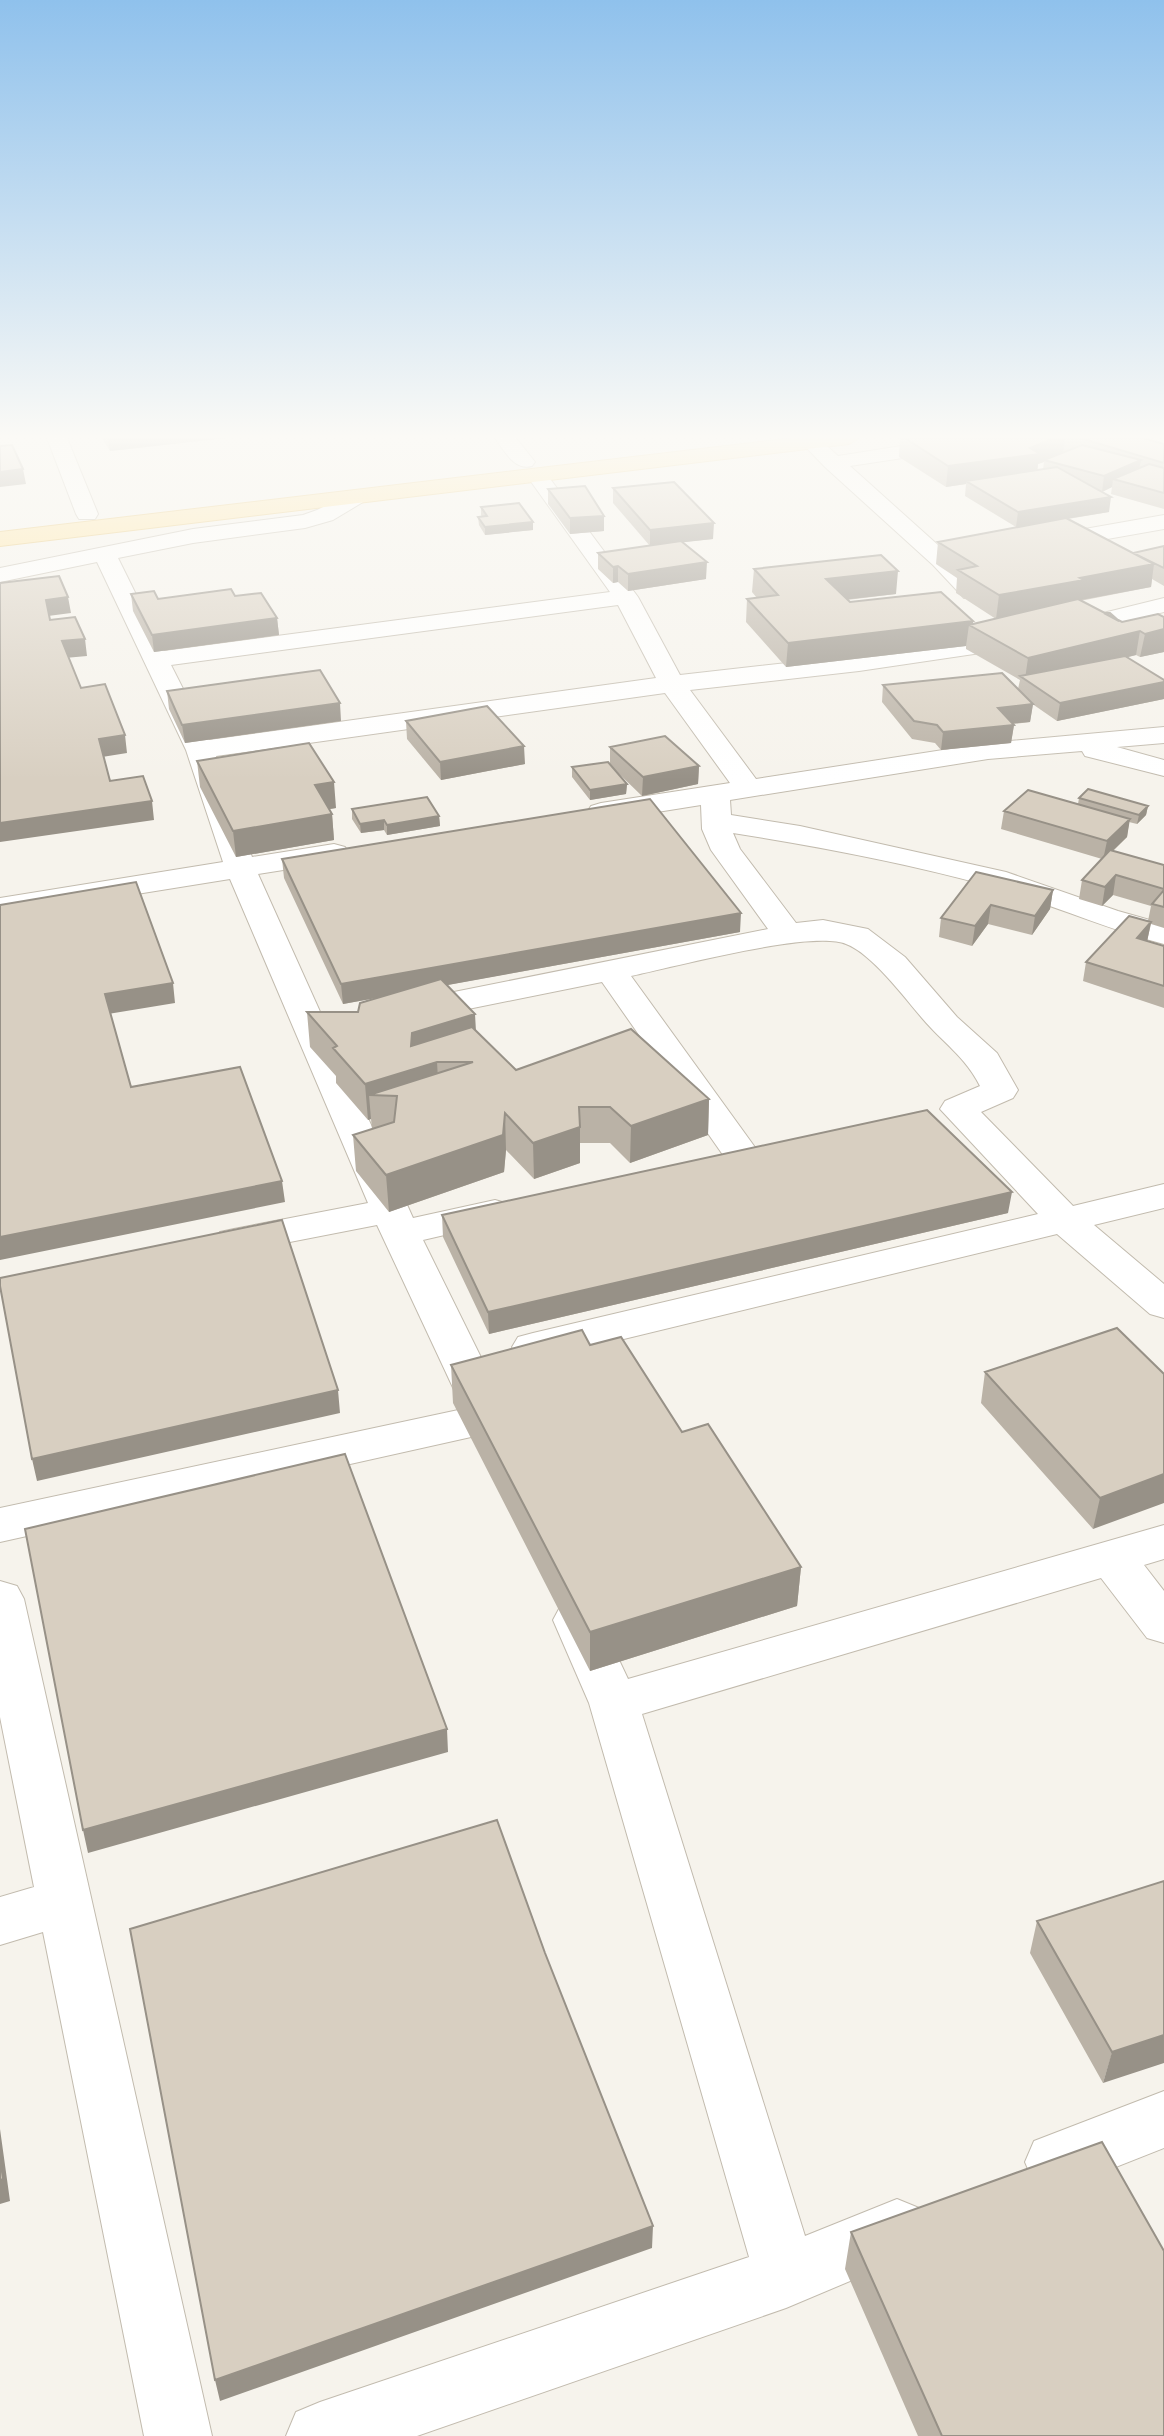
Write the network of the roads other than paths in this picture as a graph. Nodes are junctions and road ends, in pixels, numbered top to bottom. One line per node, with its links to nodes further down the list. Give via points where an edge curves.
1 (84, 552): 8 (street)
2 (89, 552): 9 (street)
3 (103, 552): 13 (street)
4 (593, 552): 10 (street)
5 (931, 552): 7 (street)
6 (968, 556): 7 (street)
7 (941, 561): 12 (street)
8 (0, 575)
9 (0, 587)
10 (626, 597): 13 (street); 14 (street)
11 (1164, 605): 12 (street)
12 (1031, 649): 14 (street)
13 (154, 660): 17 (street)
14 (672, 684): 17 (street); 19 (street)
15 (1164, 735): 16 (street, via 1114,728)
16 (1065, 743): 18 (street); 19 (street, via 988,751)
17 (200, 750): 22 (street)
18 (1164, 768)
19 (726, 801): 20 (street); 24 (street, via 717,829 726,850); 25 (street, via 800,835 995,878)
20 (579, 815)
21 (362, 849): 22 (street)
22 (240, 867): 23 (street); 32 (street, via 325,1028)
23 (0, 907)
24 (788, 934): 26 (street); 31 (street, via 823,930 857,936 893,964 945,1024 985,1060 1000,1090 944,1112)
25 (1164, 934)
26 (610, 970): 27 (street); 28 (street, via 756,1154)
27 (379, 1017)
28 (702, 1166)
29 (1164, 1196): 31 (street)
30 (524, 1206): 32 (street)
31 (1066, 1221): 34 (street); 35 (street)
32 (395, 1222): 33 (street); 35 (street)
33 (202, 1247)
34 (1164, 1306)
35 (462, 1363): 36 (street, via 497,1437)
36 (0, 1525)
37 (1164, 1542): 38 (street)
38 (1111, 1557): 41 (street); 42 (street)
39 (559, 1579): 42 (street)
40 (0, 1599): 43 (street)
41 (1164, 1625)
42 (614, 1703): 48 (street)
43 (66, 1901): 44 (street); 49 (street)
44 (0, 1921)
45 (1164, 2119): 46 (street)
46 (1008, 2183)
47 (945, 2209): 48 (street, via 882,2266)
48 (786, 2276): 50 (street)
49 (178, 2436)
50 (320, 2436)

